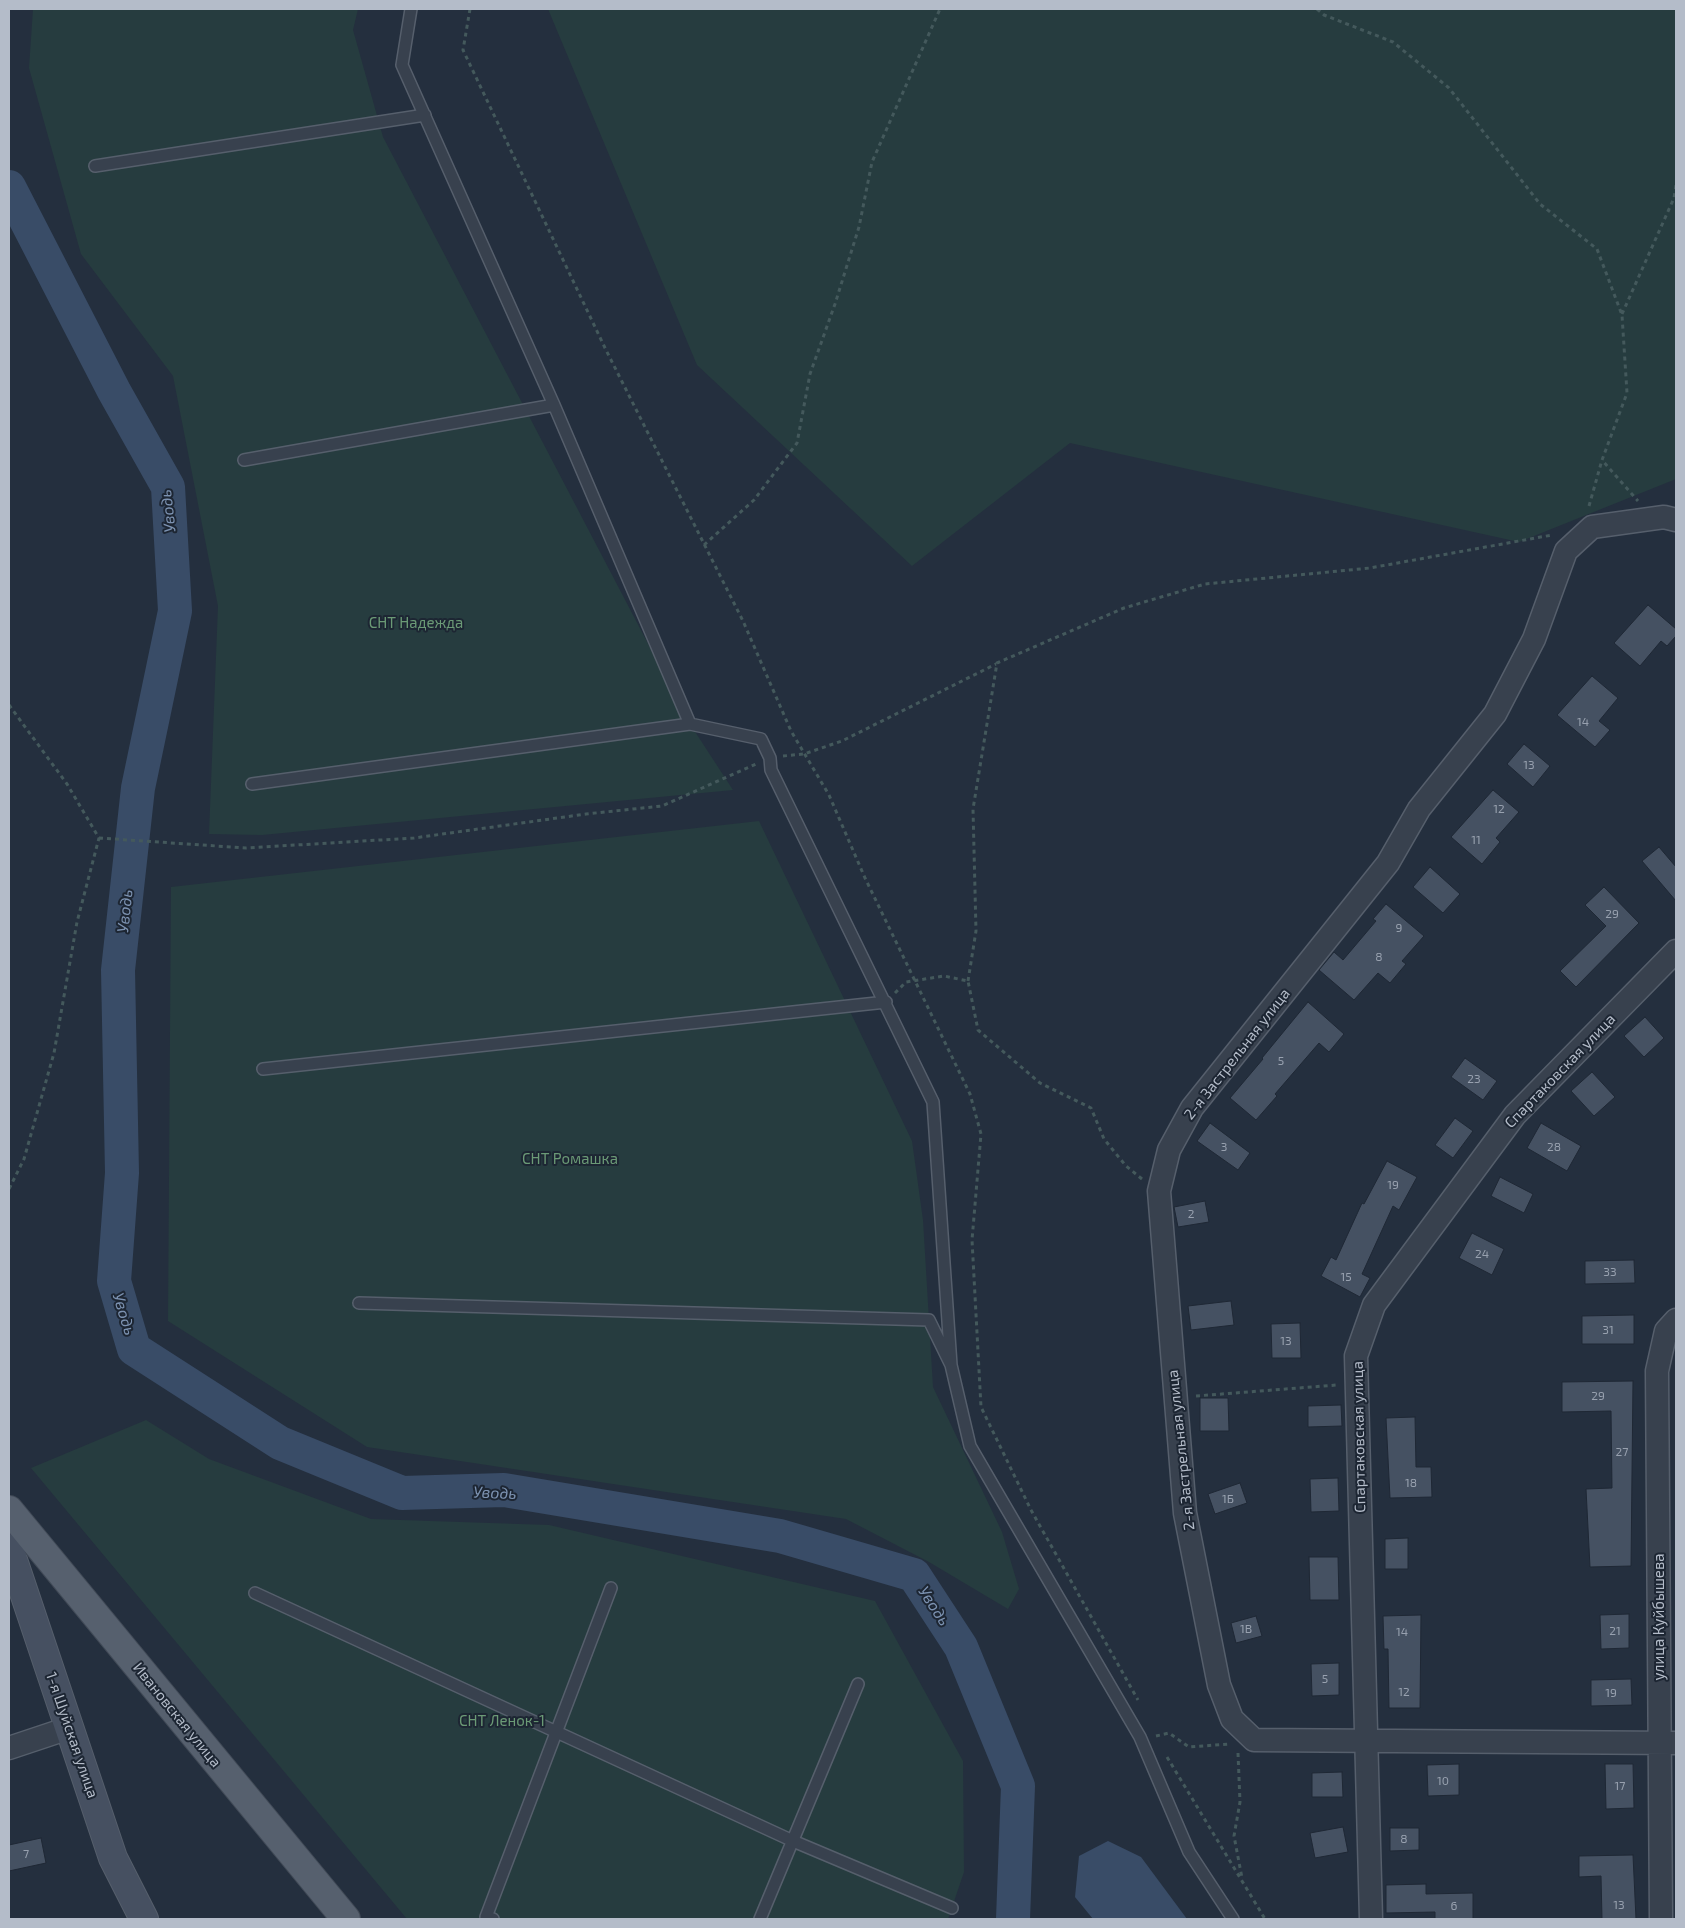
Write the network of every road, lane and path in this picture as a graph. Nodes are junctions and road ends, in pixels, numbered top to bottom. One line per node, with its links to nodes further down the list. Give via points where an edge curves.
1 (411, 9): 5 (lane, via 402,65)
2 (470, 9): 16 (path, via 463,50 606,350)
3 (940, 9): 16 (path, via 872,162 859,228 810,374 797,443 754,500)
4 (1317, 9): 8 (path, via 1324,15 1393,42 1450,88 1540,204 1597,249)
5 (425, 116): 6 (lane); 9 (lane)
6 (95, 166)
7 (1676, 186): 8 (path, via 1674,198)
8 (1622, 315): 11 (path, via 1627,393)
9 (554, 406): 10 (lane); 19 (lane)
10 (244, 460)
11 (1602, 460): 12 (path); 14 (path)
12 (1653, 518): 13 (street); 14 (street)
13 (1676, 520)
14 (1587, 528): 30 (street, 2-я Застрельная улица, via 1566,551 1534,639 1495,714 1419,810 1388,863 1192,1108 1169,1150)
15 (1555, 534): 17 (path, via 1370,568 1204,584 1124,608)
16 (704, 545): 20 (path, via 743,621 790,731)
17 (997, 663): 20 (path, via 842,742); 26 (path, via 973,808 976,931)
18 (9, 705): 23 (path, via 67,784)
19 (690, 724): 21 (lane, via 761,739); 22 (lane)
20 (804, 754): 21 (path); 25 (path, via 829,795)
21 (770, 758): 23 (path, via 662,806 414,838 246,848); 27 (lane, via 771,770)
22 (252, 784)
23 (99, 838): 29 (path, via 77,922 54,1053 24,1159)
24 (1676, 951): 34 (street, Спартаковская улица, via 1515,1115 1374,1305 1356,1356)
25 (915, 980): 26 (path, via 944,976); 27 (path, via 906,982); 41 (path, via 970,1094 981,1134 972,1240 981,1407 1031,1510)
26 (968, 981): 30 (path, via 978,1030 1040,1083 1091,1108 1104,1139 1126,1166)
27 (886, 1002): 28 (lane); 33 (lane, via 933,1102)
28 (263, 1069)
29 (9, 1189)
30 (1158, 1191): 35 (street, 2-я Застрельная улица)
31 (360, 1303): 33 (lane, via 929,1320)
32 (1676, 1320): 47 (street, улица Куйбышева, via 1666,1331 1657,1371)
33 (951, 1365): 58 (lane, via 970,1446 1140,1737 1189,1852)
34 (1357, 1384): 35 (path); 46 (street, Спартаковская улица)
35 (1176, 1398): 46 (street, 2-я Застрельная улица, via 1185,1513 1219,1684 1232,1719 1254,1740)
36 (9, 1510): 55 (main road, Ивановская улица)
37 (9, 1548): 42 (street, 1-я Шуйская улица)
38 (611, 1588): 44 (lane)
39 (255, 1593): 44 (lane)
40 (858, 1684): 51 (lane)
41 (1139, 1702)
42 (69, 1728): 49 (street); 54 (street, 1-я Шуйская улица, via 113,1858)
43 (1152, 1728): 45 (path)
44 (556, 1732): 51 (lane); 56 (lane, via 486,1917)
45 (1156, 1736): 48 (path); 52 (path, via 1169,1733 1189,1747 1238,1743 1240,1802 1234,1836)
46 (1366, 1741): 47 (street); 60 (street, Спартаковская улица)
47 (1668, 1743): 61 (street, улица Куйбышева)
48 (1160, 1744)
49 (9, 1748)
50 (1164, 1751): 52 (path)
51 (793, 1841): 53 (lane); 57 (lane)
52 (1243, 1881): 59 (path)
53 (952, 1908)
54 (144, 1919)
55 (346, 1919)
56 (493, 1919)
57 (760, 1919)
58 (1233, 1919)
59 (1265, 1919)
60 (1370, 1919)
61 (1661, 1919)

